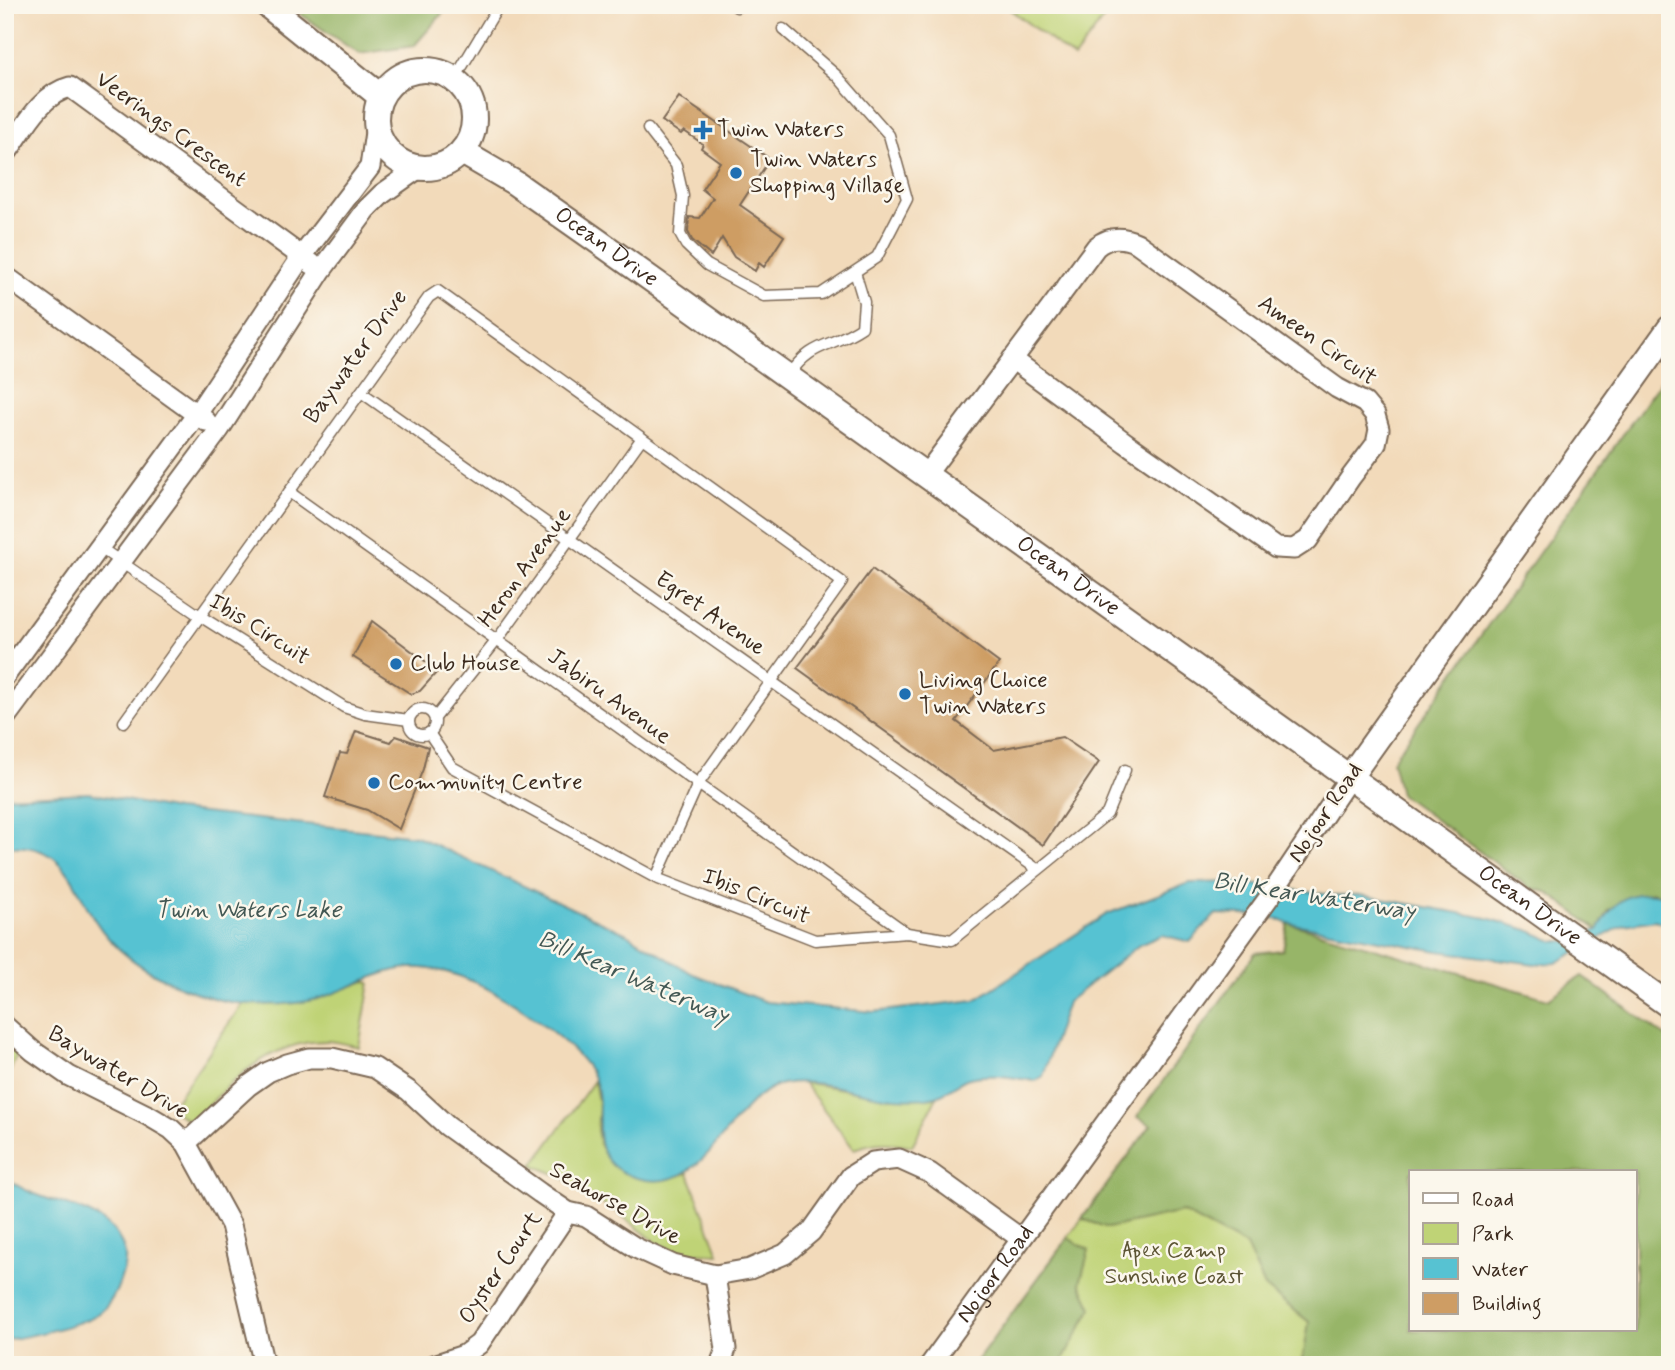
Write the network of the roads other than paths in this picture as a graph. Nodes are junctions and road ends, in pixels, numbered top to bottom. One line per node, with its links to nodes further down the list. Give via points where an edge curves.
1 (267, 5): 5 (street)
2 (499, 5): 4 (lane)
3 (783, 29): 13 (lane, via 837,76 889,135 907,199 877,257)
4 (454, 80): 5 (street, via 422,70 405,74); 8 (street, via 466,92 474,122)
5 (380, 96): 6 (street)
6 (376, 125): 10 (street, via 383,146 398,161); 11 (street, via 370,167)
7 (648, 129): 13 (lane, via 676,165 683,196 680,234 707,265 764,296 821,294)
8 (461, 152): 10 (street, via 450,162); 17 (street, Ocean Drive, via 515,183)
9 (5, 155): 11 (street, Veerings Crescent, via 41,105 58,90 70,87)
10 (419, 168): 12 (street, via 367,209)
11 (302, 256): 12 (street, Veerings Crescent); 19 (street)
12 (321, 271): 20 (street)
13 (855, 271): 17 (lane, via 864,302 862,327 799,359)
14 (5, 276): 19 (street)
15 (1670, 328): 37 (street, Nojoor Road)
16 (1012, 359): 16 (street, Ameen Circuit, via 1096,247 1110,239 1127,239 1337,388 1365,403 1375,415 1378,437 1373,451 1308,540 1294,549 1276,548); 22 (street, Ameen Circuit)
17 (788, 377): 22 (street, Ocean Drive)
18 (361, 392): 21 (lane, Baywater Drive, via 429,297 438,291); 23 (lane, Baywater Drive); 24 (lane, Egret Avenue)
19 (197, 414): 20 (street); 25 (street)
20 (219, 430): 26 (street)
21 (642, 438): 24 (lane, Heron Avenue); 30 (lane, Baywater Drive, via 842,582)
22 (925, 475): 37 (street, Ocean Drive)
23 (289, 492): 27 (lane, Baywater Drive); 28 (lane, Jabiru Avenue)
24 (570, 539): 28 (lane, Heron Avenue); 30 (lane, Egret Avenue)
25 (99, 547): 26 (lane, Ibis Circuit); 29 (street)
26 (120, 561): 27 (lane, Ibis Circuit); 31 (street)
27 (200, 616): 33 (lane, Ibis Circuit, via 344,707); 34 (lane, Baywater Drive)
28 (497, 640): 32 (lane, Heron Avenue); 38 (lane, Jabiru Avenue)
29 (5, 676)
30 (771, 681): 38 (lane); 39 (lane, Egret Avenue)
31 (5, 718)
32 (435, 718): 33 (lane, via 421,708); 35 (lane)
33 (409, 720): 35 (lane, via 415,733)
34 (124, 722)
35 (429, 733): 40 (lane, Ibis Circuit, via 452,767)
36 (1125, 770): 39 (lane, Ibis Circuit, via 1107,814)
37 (1349, 778): 42 (street, Ocean Drive); 46 (street, Nojoor Road, via 1250,924)
38 (698, 784): 40 (lane); 41 (lane, Jabiru Avenue)
39 (1037, 869): 41 (lane, Ibis Circuit, via 952,940)
40 (656, 878): 41 (lane, Ibis Circuit, via 815,940)
41 (907, 933)
42 (1670, 1006)
43 (5, 1026): 44 (street, Baywater Drive, via 68,1076 149,1116)
44 (186, 1143): 45 (street, Seahorse Drive, via 268,1072 309,1058 355,1061 375,1068 409,1091 447,1126); 48 (street, Baywater Drive, via 231,1225)
45 (568, 1212): 47 (street, Seahorse Drive, via 586,1216 673,1265); 49 (street, Oyster Court, via 479,1344 464,1355)
46 (1020, 1238): 47 (street, Seahorse Drive, via 930,1173 899,1159 873,1162 851,1175 811,1232 785,1254 750,1269); 51 (street, Nojoor Road)
47 (715, 1275): 50 (street, via 726,1349)
48 (264, 1365)
49 (433, 1365)
50 (720, 1365)
51 (930, 1365)

